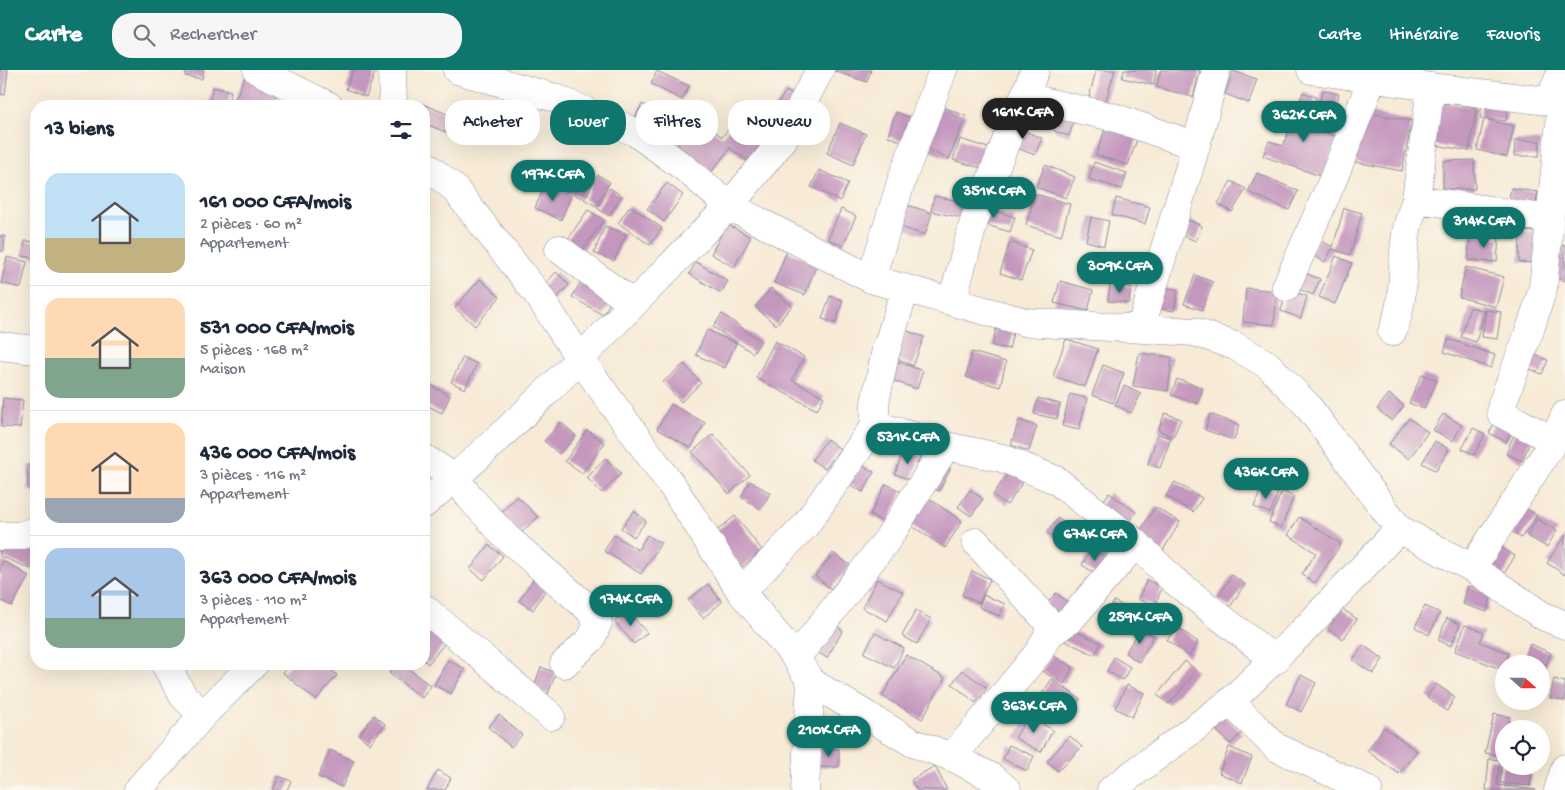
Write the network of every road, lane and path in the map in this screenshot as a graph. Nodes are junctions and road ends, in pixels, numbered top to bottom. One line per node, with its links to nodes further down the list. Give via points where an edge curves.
1 (258, 70): 13 (street)
2 (392, 70): 14 (street)
3 (457, 70): 19 (street, via 555,98 635,132 686,169)
4 (820, 70): 19 (street, via 783,140)
5 (943, 70): 22 (street, via 903,176)
6 (1035, 70): 12 (street)
7 (1216, 70): 16 (street)
8 (1311, 70): 10 (street)
9 (1562, 70): 15 (street)
10 (1372, 80): 11 (street); 23 (street)
11 (1430, 87): 15 (street); 18 (street)
12 (1024, 97): 16 (street, via 1113,117); 25 (street, via 975,218)
13 (316, 100)
14 (393, 100)
15 (1558, 102): 20 (street)
16 (1196, 146): 27 (street)
17 (430, 169): 31 (street, via 454,188 539,296)
18 (1416, 199): 20 (street); 28 (street, via 1407,230 1400,313)
19 (728, 206): 22 (street); 26 (street)
20 (1554, 230): 34 (street, via 1544,288 1502,404 1502,413)
21 (559, 248): 26 (street)
22 (871, 279): 24 (street)
23 (1286, 287)
24 (905, 289): 25 (street); 33 (street, via 885,354 875,404)
25 (952, 301): 27 (street, via 1026,322)
26 (632, 303): 31 (street)
27 (1141, 327): 39 (street, via 1194,332 1235,346 1268,365 1307,405)
28 (1392, 332)
29 (0, 346): 30 (street)
30 (30, 349)
31 (580, 359): 37 (street); 45 (street, via 675,490)
32 (1565, 415): 34 (street)
33 (875, 425): 35 (street); 45 (street, via 805,526)
34 (1554, 441): 44 (street)
35 (946, 446): 43 (street, via 1002,458 1056,480); 49 (street, via 887,540)
36 (430, 462): 37 (street)
37 (455, 478): 38 (street); 51 (street, via 506,536 590,609 598,623 591,638)
38 (430, 499)
39 (1399, 529): 44 (street); 50 (street)
40 (30, 533): 41 (street)
41 (0, 536)
42 (976, 542): 48 (street, via 1049,623)
43 (1136, 543): 48 (street, via 1071,619); 50 (street, via 1172,579)
44 (1472, 568): 47 (street, via 1543,616)
45 (741, 592): 49 (street)
46 (430, 613): 57 (street)
47 (1565, 625)
48 (1048, 635): 58 (street, via 1039,652)
49 (796, 658): 54 (street)
50 (1275, 660): 55 (street)
51 (564, 664)
52 (168, 670): 56 (street, via 184,698)
53 (248, 670): 56 (street)
54 (811, 682): 58 (street, via 913,743); 61 (street)
55 (1230, 702): 63 (street); 64 (street, via 1276,747)
56 (203, 715): 60 (street)
57 (551, 716)
58 (952, 757): 62 (street, via 993,778)
59 (1565, 768): 65 (street)
60 (138, 790)
61 (805, 790)
62 (1007, 790)
63 (1111, 790)
64 (1368, 790)
65 (1558, 790)

